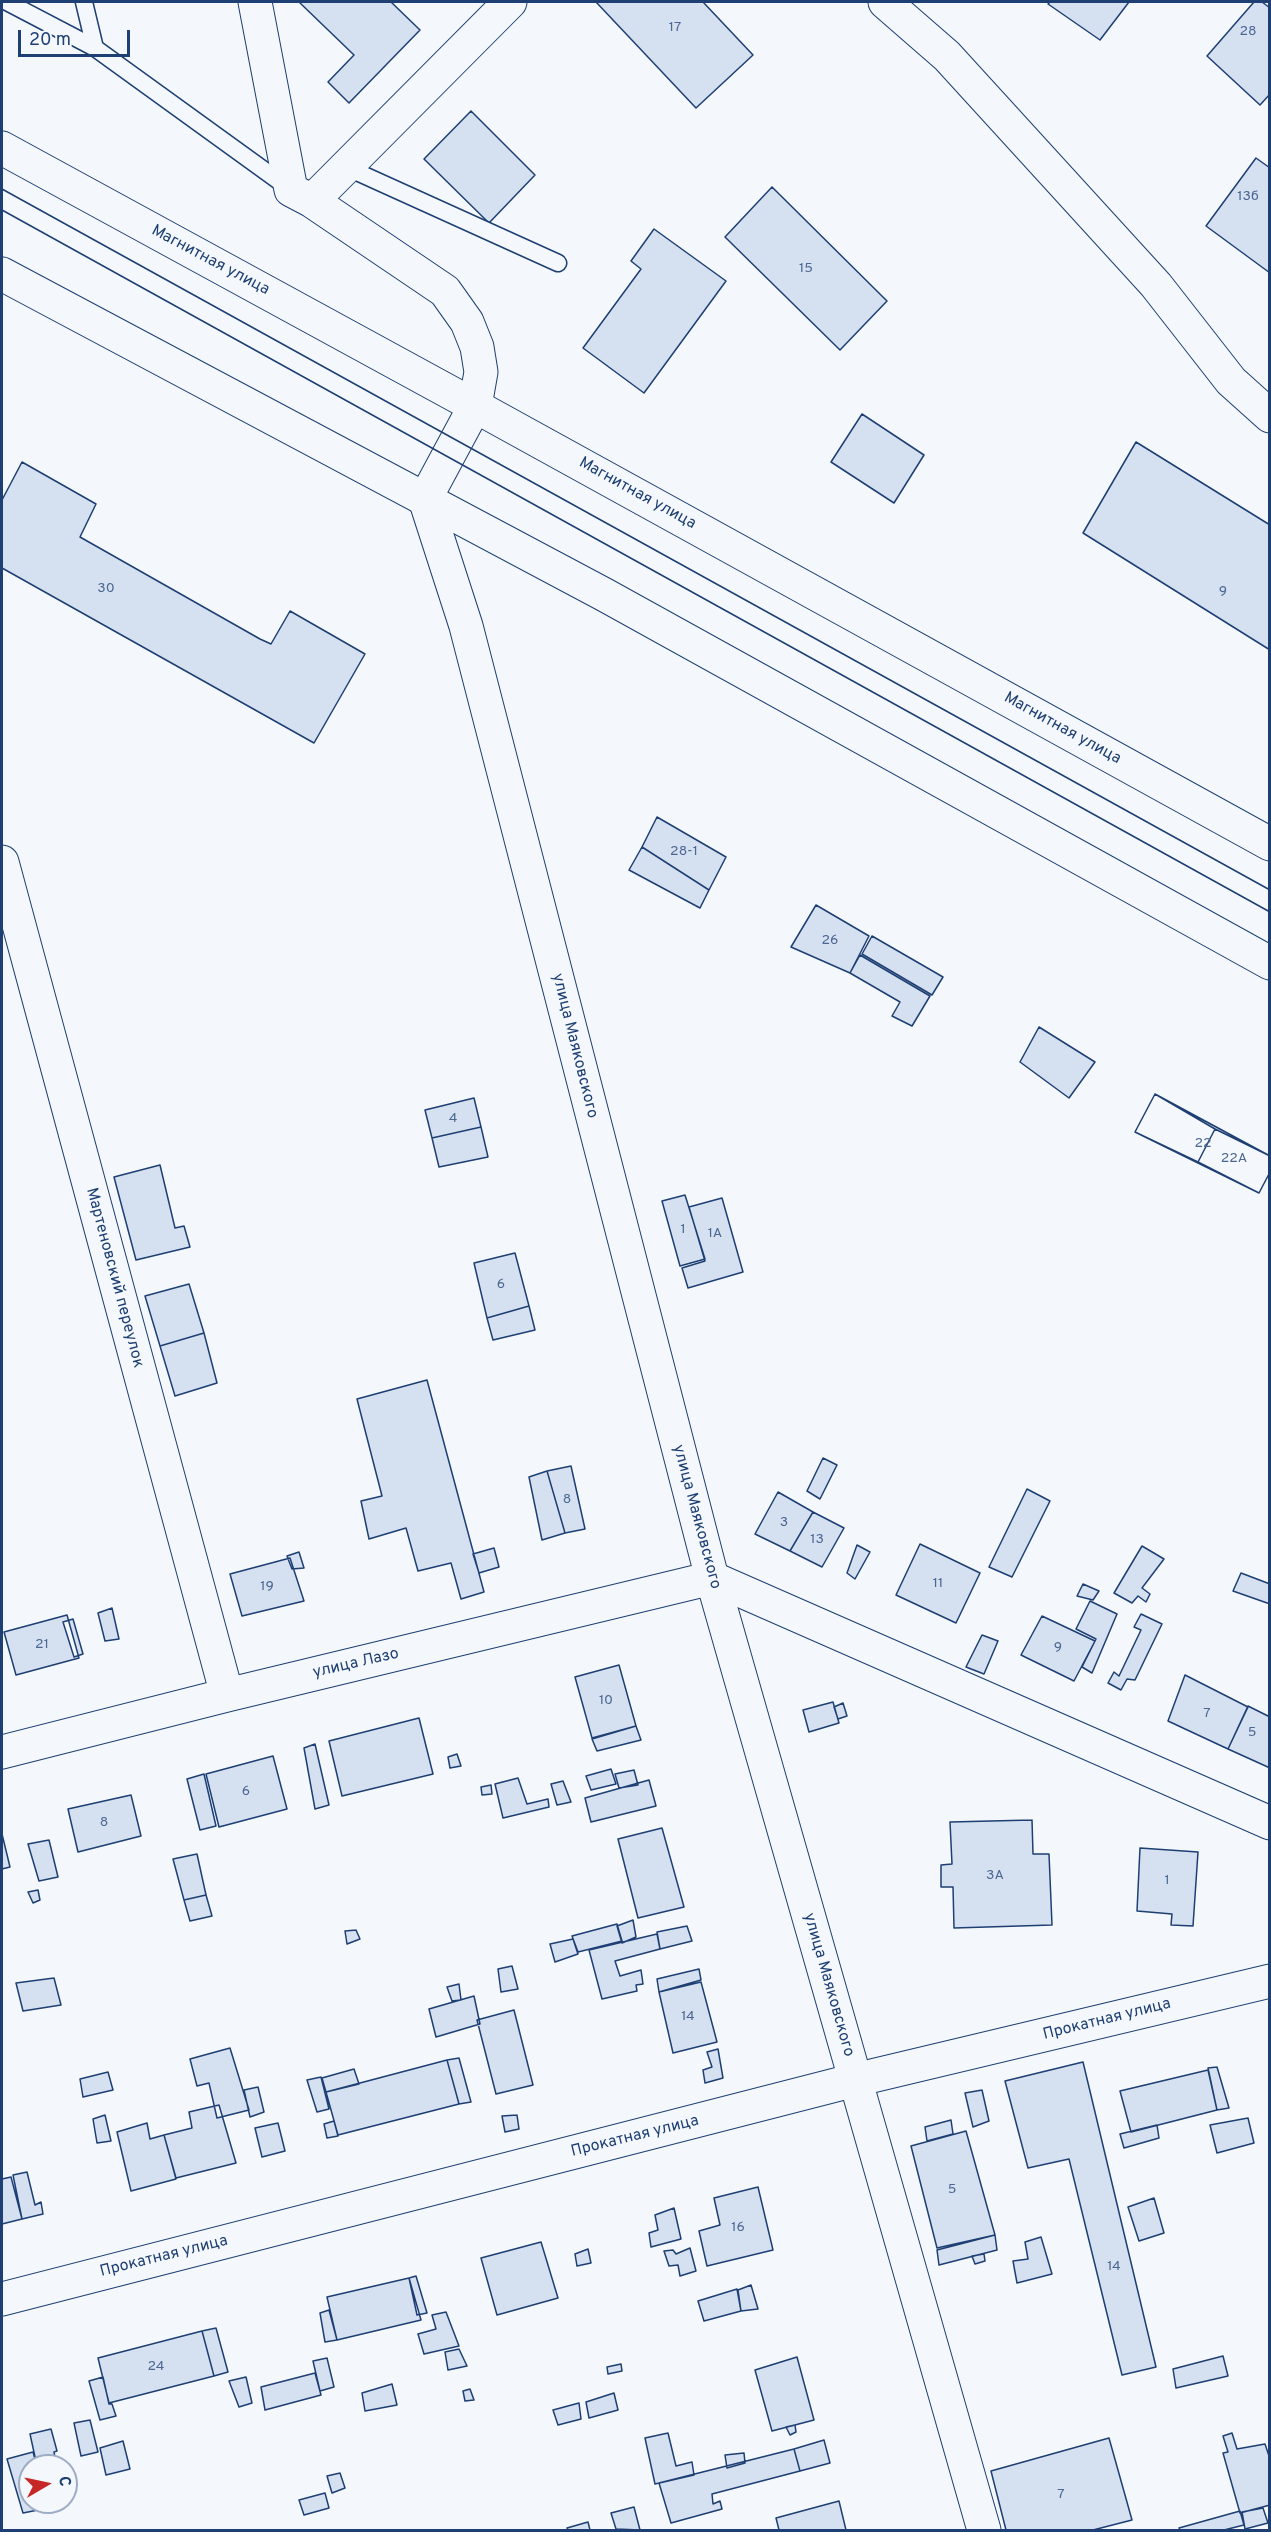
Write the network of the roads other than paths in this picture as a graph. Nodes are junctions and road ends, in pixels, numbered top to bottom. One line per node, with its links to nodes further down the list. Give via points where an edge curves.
1 (7, 2): 6 (lane)
2 (84, 2): 6 (lane)
3 (255, 2): 9 (main road)
4 (510, 2): 8 (main road)
5 (885, 2): 13 (main road, via 947,56 1156,285 1231,381)
6 (95, 48): 9 (lane)
7 (2, 148): 12 (main road, Магнитная улица)
8 (346, 167): 9 (main road); 10 (lane)
9 (302, 195): 12 (main road, via 445,291 467,322 477,347 481,372)
10 (558, 264)
11 (2, 274): 14 (main road)
12 (475, 405): 14 (main road); 15 (main road, Магнитная улица)
13 (1269, 416)
14 (425, 499): 17 (main road, via 615,600); 18 (main road, улица Маяковского, via 466,626)
15 (1269, 844)
16 (2, 862): 19 (main road, Мартеновский переулок)
17 (1269, 963)
18 (712, 1578): 19 (main road, улица Лазо); 21 (main road); 23 (main road, улица Маяковского)
19 (227, 1695): 20 (main road, улица Лазо)
20 (2, 1752)
21 (1269, 1823)
22 (1269, 1981): 23 (main road, Прокатная улица)
23 (855, 2080): 24 (main road, Прокатная улица); 25 (main road, улица Маяковского)
24 (2, 2298)
25 (984, 2530)

